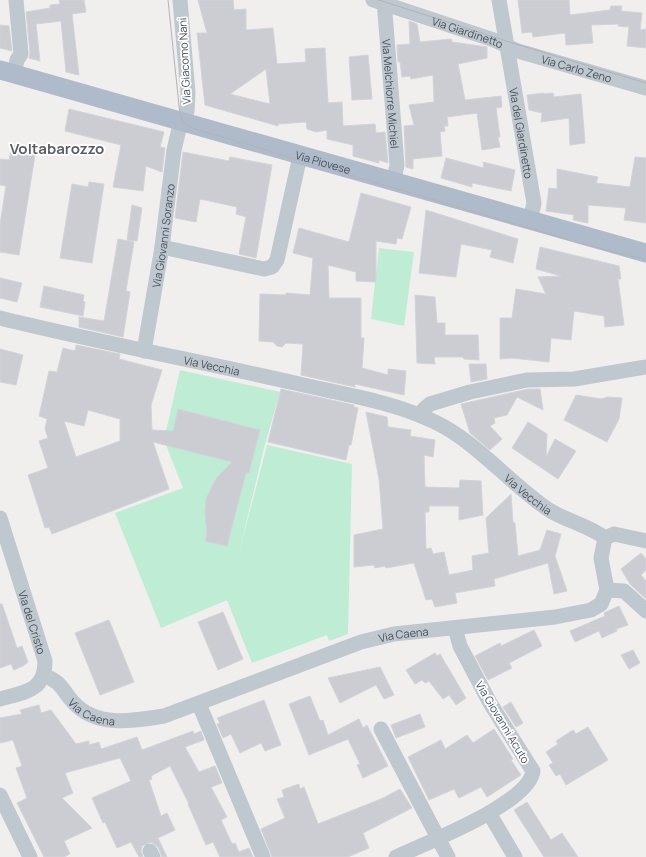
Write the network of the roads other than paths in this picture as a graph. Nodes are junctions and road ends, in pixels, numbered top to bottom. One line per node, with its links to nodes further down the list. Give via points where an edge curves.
1 (16, 0): 6 (street, via 21,54)
2 (180, 0): 8 (street, Via Giacomo Nani, via 188,93 187,111)
3 (499, 0): 5 (street, Via Giardinetto)
4 (380, 1): 5 (street, Via Giardinetto); 10 (street, Via Melchiorre Michiel, via 397,165)
5 (507, 46): 7 (street, Via Carlo Zeno); 11 (street, Via del Giardinetto, via 534,203)
6 (7, 72): 8 (main road, Via Piovese)
7 (646, 88)
8 (183, 122): 9 (main road, Via Piovese); 12 (street, Via Giovanni Soranzo, via 174,150)
9 (300, 156): 10 (main road, Via Piovese); 12 (street, via 277,260 272,267 264,269)
10 (393, 183): 11 (main road, Via Piovese)
11 (530, 221): 13 (main road, Via Piovese)
12 (162, 247): 15 (street, Via Giovanni Soranzo)
13 (646, 253)
14 (0, 318): 15 (street, Via Vecchia)
15 (144, 350): 17 (street, Via Vecchia, via 365,399)
16 (644, 368): 17 (street, via 574,379 527,380 470,392 430,404 424,409)
17 (422, 416): 19 (street, Via Vecchia, via 446,428 467,443 549,509 597,532)
18 (0, 518): 24 (street, Via del Cristo, via 46,661)
19 (604, 538): 20 (street, via 614,534); 21 (street, via 601,558)
20 (646, 541)
21 (607, 590): 22 (street, via 624,591); 23 (street, Via Caena, via 601,604 590,610 555,617)
22 (646, 611)
23 (455, 628): 26 (street, Via Caena, via 394,634 361,642); 29 (street, Via Giovanni Acuto, via 460,646 483,690 533,771 530,782 520,793)
24 (44, 676): 25 (street, via 33,689); 26 (street, Via Caena, via 56,680 81,711 102,720 140,720 164,716)
25 (0, 699)
26 (199, 704): 32 (street)
27 (381, 729): 30 (street)
28 (0, 795): 31 (street)
29 (489, 813): 30 (street, Via Giovanni Acuto); 35 (street)
30 (437, 837): 33 (street, Via Giovanni Acuto); 34 (street)
31 (30, 857)
32 (263, 857)
33 (396, 857)
34 (448, 857)
35 (515, 857)

